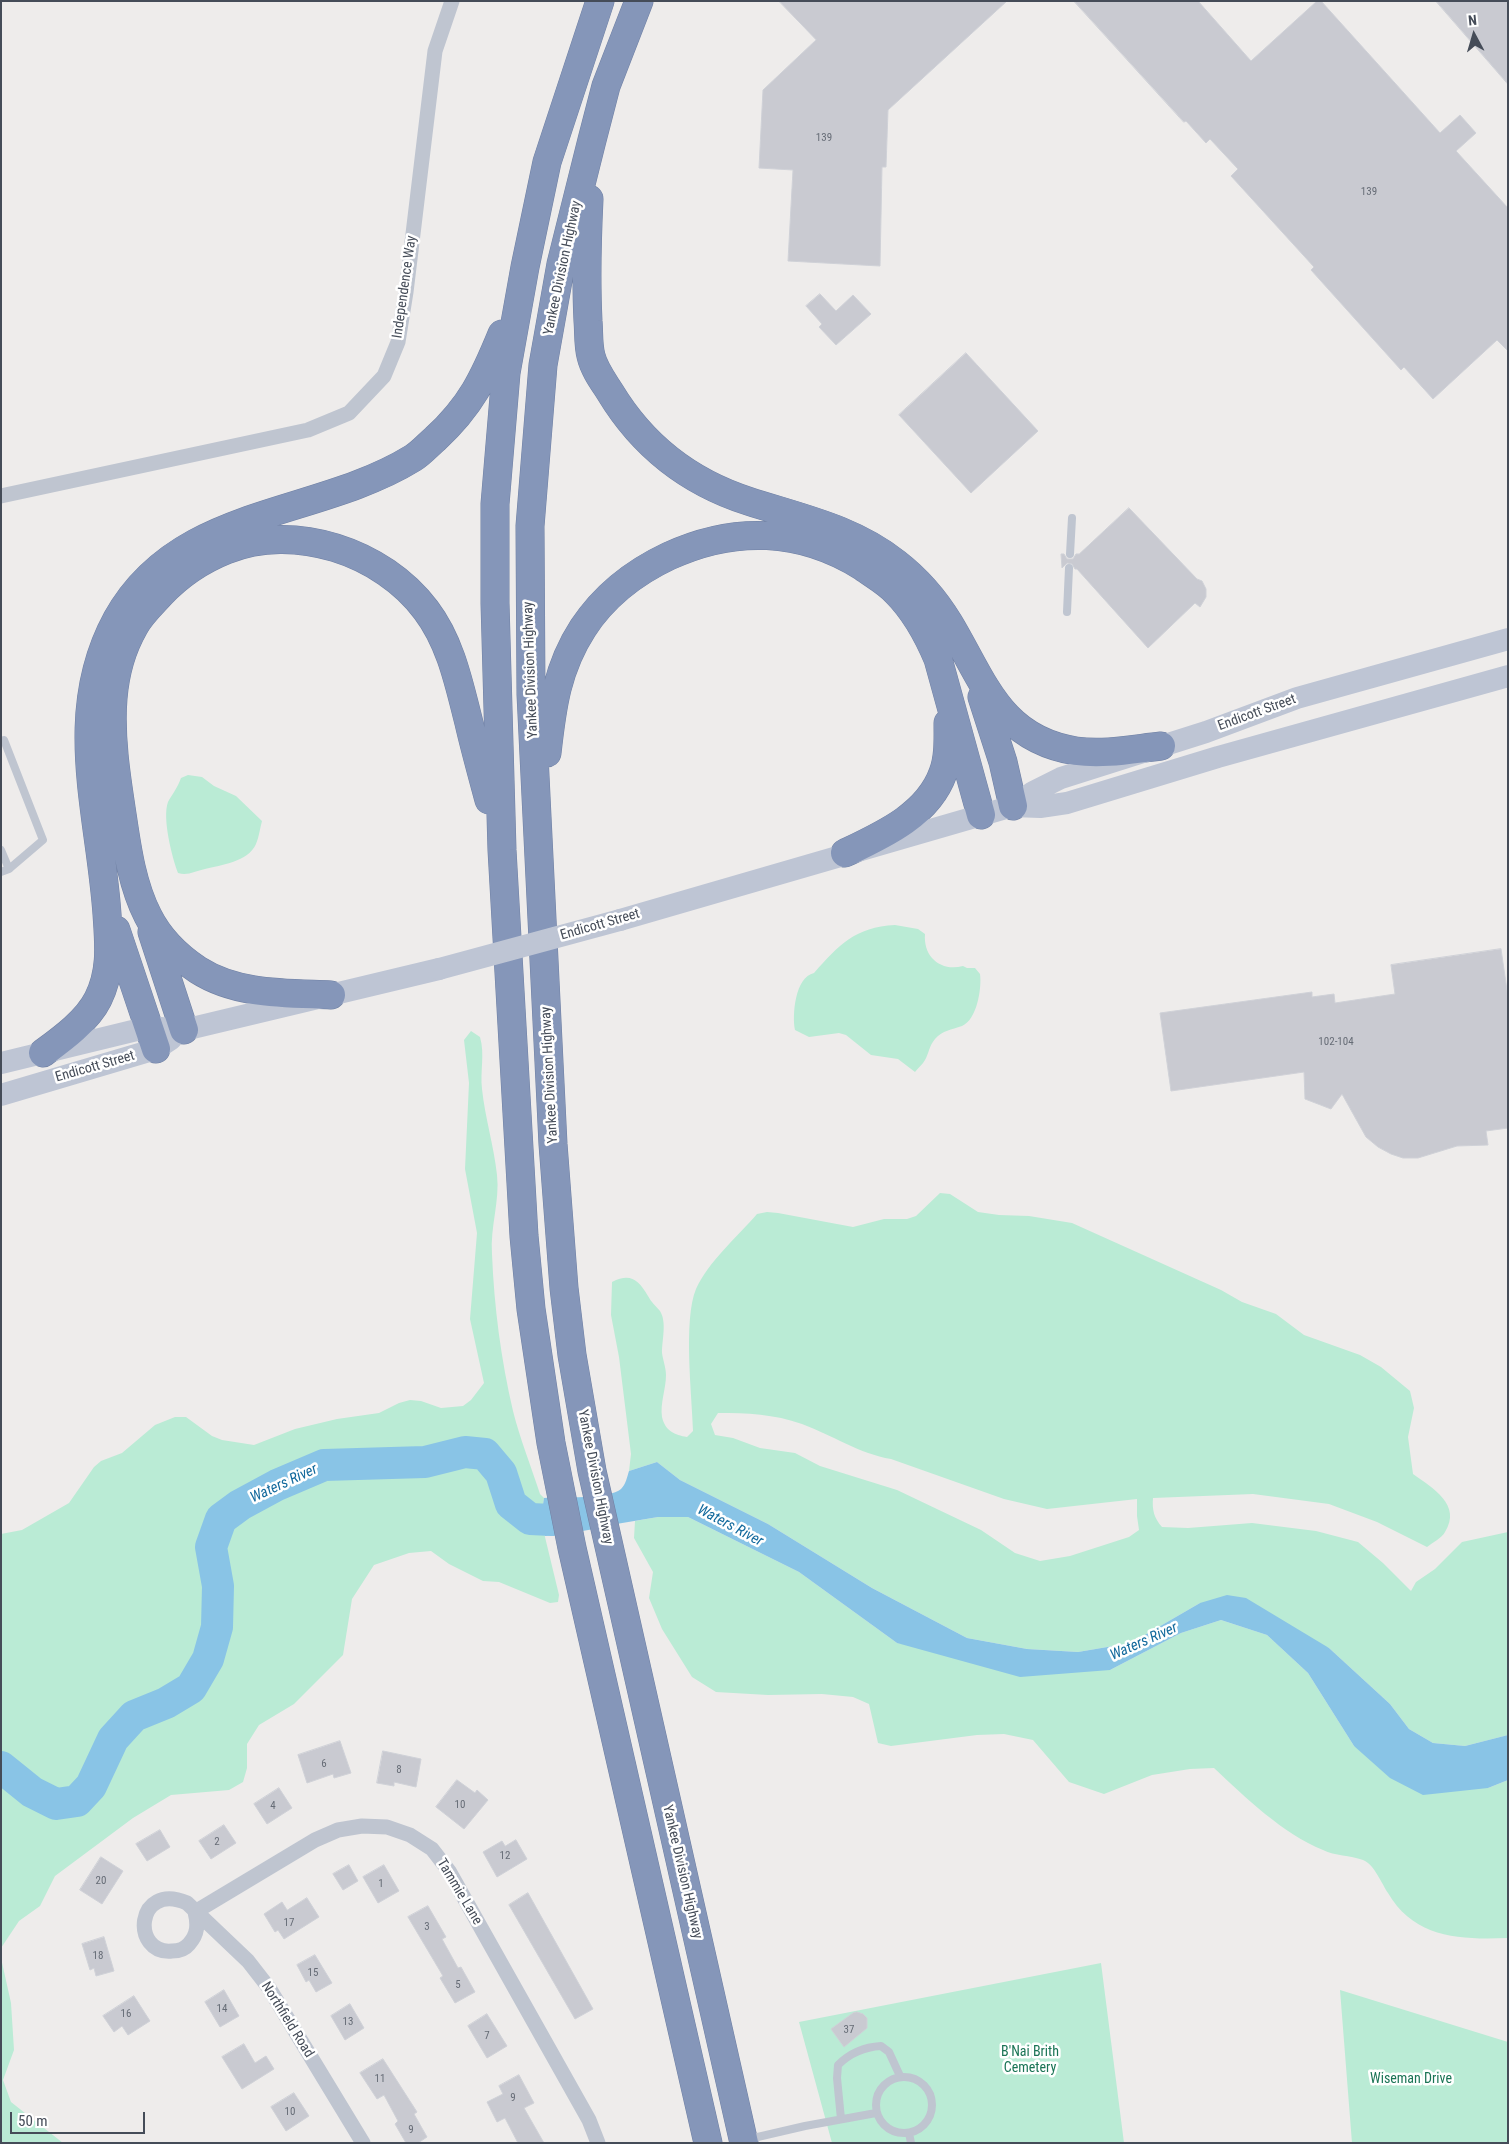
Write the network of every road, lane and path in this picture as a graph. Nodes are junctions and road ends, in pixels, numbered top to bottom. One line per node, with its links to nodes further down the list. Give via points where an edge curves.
1 (452, 1): 6 (street, Independence Way, via 435,51 398,342 384,376 368,394 349,413 308,430)
2 (600, 1): 5 (highway, via 547,162)
3 (639, 1): 4 (highway, Yankee Division Highway, via 606,86)
4 (592, 140): 12 (highway, via 586,290 591,357 615,402 660,454 686,473 730,496 817,522 883,553 918,581 934,601); 19 (highway, Yankee Division Highway, via 561,264 543,365 530,526 530,694)
5 (521, 286): 21 (highway, via 506,373 495,504); 24 (highway, via 473,397 453,422 414,457 350,487 210,535 178,552 135,591 104,644 96,670 89,718 90,777)
6 (1, 496)
7 (1072, 518): 8 (lane)
8 (1070, 554)
9 (1069, 568): 10 (lane)
10 (1067, 612)
11 (1508, 639): 16 (main road, Endicott Street, via 1298,698)
12 (974, 670): 16 (highway, via 1010,721 1030,736 1054,746 1107,752); 17 (highway)
13 (1508, 676): 17 (main road, Endicott Street, via 1067,803)
14 (944, 679): 18 (highway); 19 (highway, via 929,637 896,591 834,551 782,537 747,535 690,547 626,581 599,606 569,652 552,706); 22 (highway, via 948,749 938,785 926,802 893,829)
15 (1, 741): 23 (lane, via 4,740 44,840)
16 (1161, 746): 17 (main road, Endicott Street, via 1060,778)
17 (1013, 806): 18 (main road, Endicott Street)
18 (981, 815): 22 (main road, Endicott Street)
19 (538, 842): 37 (highway, Yankee Division Highway, via 558,1224 572,1355 607,1542)
20 (1, 850): 23 (lane)
21 (502, 850): 25 (highway, via 451,658 426,610 405,586 356,555 334,547 292,540 256,542 228,549 200,562 177,578 134,626 120,661 113,696 116,776 127,849); 40 (highway, via 525,1245 532,1318 557,1479)
22 (845, 853): 26 (main road, Endicott Street, bridge, via 620,920)
23 (5, 870)
24 (106, 898): 28 (highway); 29 (highway, via 109,957 103,987 83,1019)
25 (147, 916): 26 (highway, via 174,951 215,980 262,991); 27 (highway)
26 (332, 995): 27 (main road, Endicott Street)
27 (184, 1030): 28 (main road, Endicott Street)
28 (153, 1038): 29 (main road, Endicott Street); 31 (main road, Endicott Street)
29 (43, 1053): 30 (main road, Endicott Street)
30 (1, 1063)
31 (1, 1094)
32 (195, 1912): 38 (street, Northfield Road, via 248,1961 268,1988); 39 (street, Tammie Lane, via 315,1840 338,1830 362,1826 387,1827 410,1835 432,1849 449,1871 589,2120)
33 (900, 2076): 34 (lane, via 890,2080 877,2094); 35 (lane, via 889,2052 881,2046 870,2046 845,2058 838,2065); 36 (lane, via 923,2083 932,2101 931,2114 925,2124)
34 (876, 2114): 35 (lane); 36 (lane, via 890,2130)
35 (841, 2119): 37 (lane)
36 (909, 2133): 41 (lane)
37 (743, 2142)
38 (363, 2143)
39 (598, 2143)
40 (708, 2143)
41 (911, 2143)

